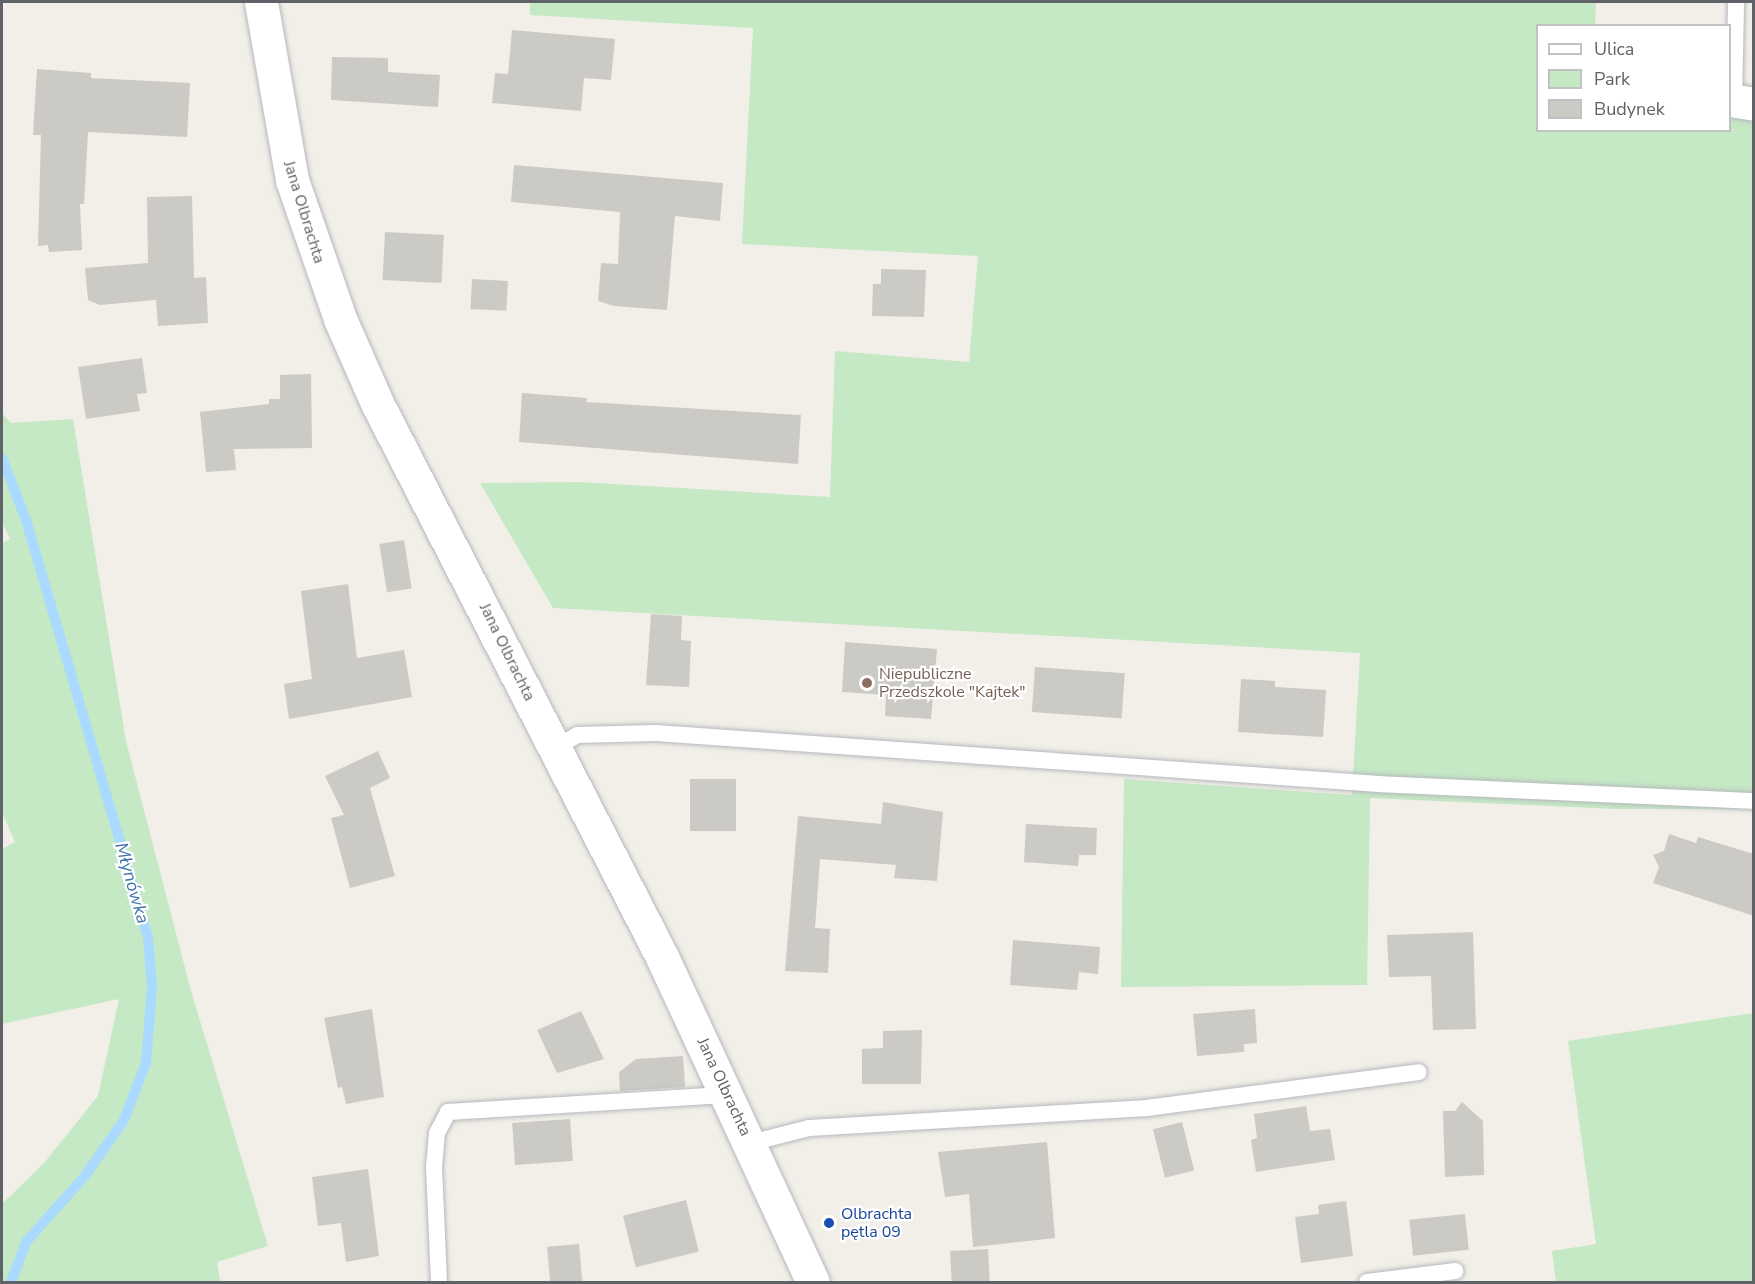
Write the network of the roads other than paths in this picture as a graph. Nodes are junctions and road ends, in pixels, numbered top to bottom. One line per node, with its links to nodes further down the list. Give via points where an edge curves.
1 (261, 2): 4 (street, Jana Olbrachta, via 292,180 340,319 378,405)
2 (1736, 2): 3 (lane)
3 (1739, 102)
4 (554, 748): 5 (lane, via 577,735 656,733 1379,784); 7 (street, Jana Olbrachta)
5 (1754, 801)
6 (1419, 1072): 8 (lane, via 1147,1108 809,1128)
7 (728, 1095): 8 (street, Jana Olbrachta); 10 (lane, via 448,1112 437,1133 434,1167)
8 (750, 1143): 11 (street, Jana Olbrachta)
9 (1455, 1270): 12 (lane)
10 (439, 1282)
11 (813, 1282)
12 (1367, 1282)

